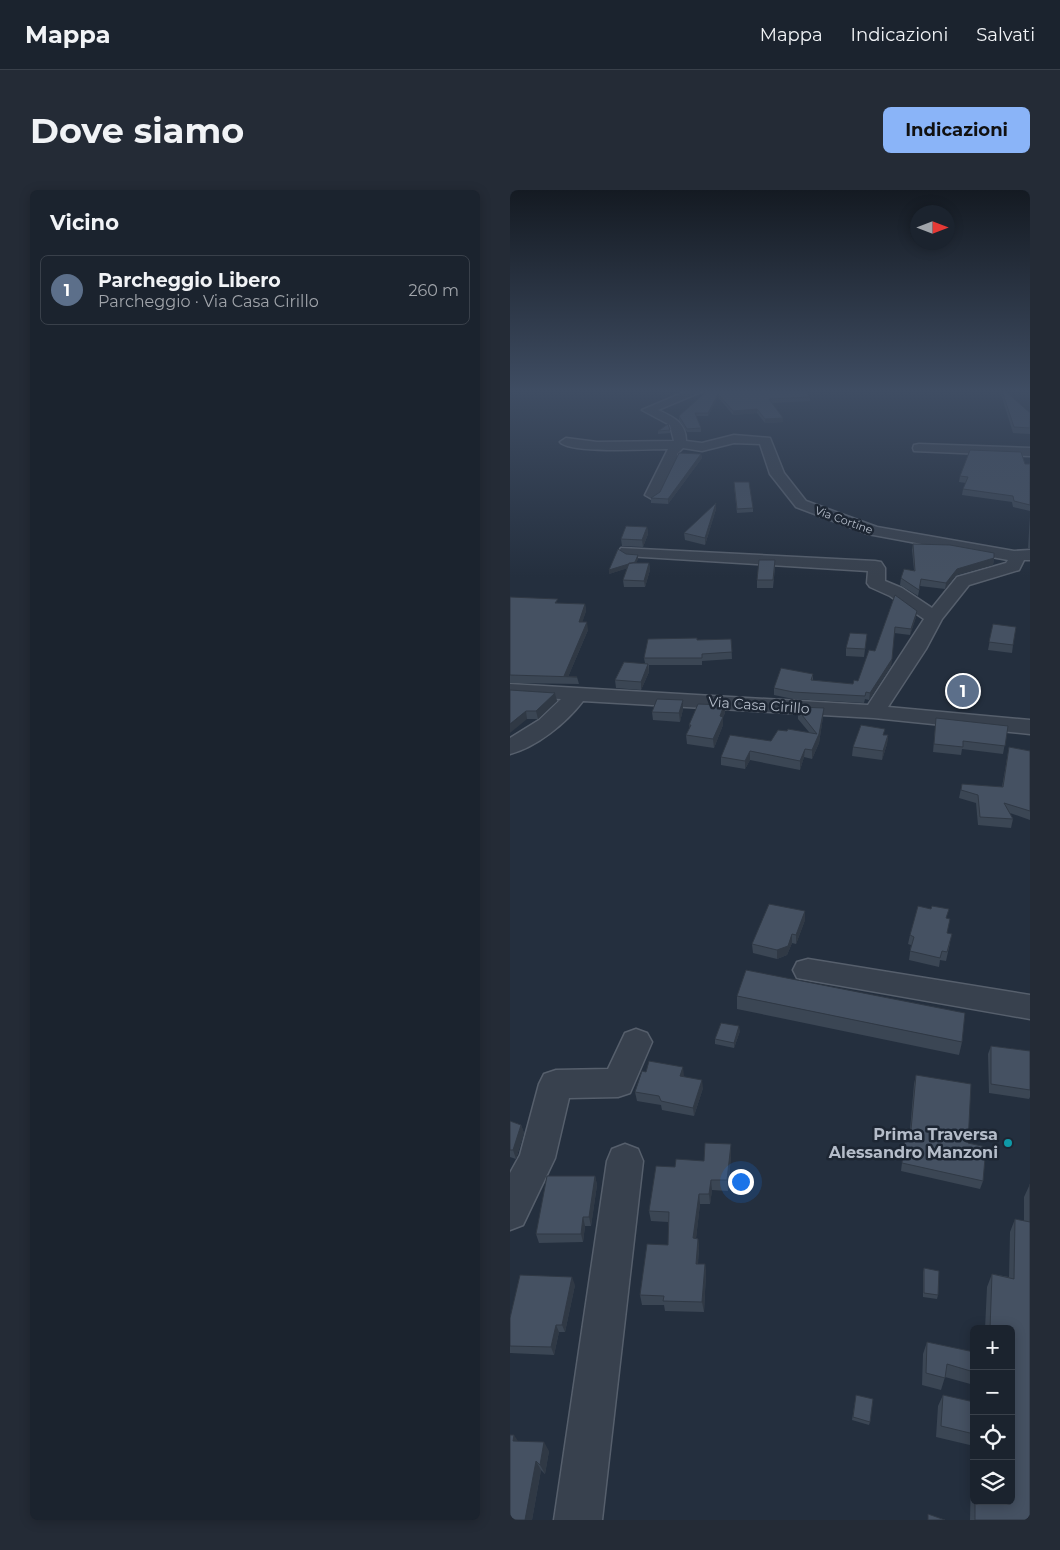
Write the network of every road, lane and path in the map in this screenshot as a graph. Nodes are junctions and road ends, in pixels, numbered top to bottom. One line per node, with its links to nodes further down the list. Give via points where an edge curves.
1 (671, 453): 3 (street)
2 (769, 453): 5 (street, Via Cortine, via 777,474 801,504 874,531)
3 (652, 495)
4 (627, 550): 6 (street, via 875,566 876,583)
5 (1022, 555): 6 (street, via 1013,566 963,582)
6 (934, 617): 9 (street)
7 (510, 690): 8 (street, Via Casa Cirillo)
8 (577, 694): 9 (street, Via Casa Cirillo); 11 (street, via 566,709 546,726)
9 (874, 712): 10 (street, Via Casa Cirillo)
10 (1030, 727)
11 (510, 747)
12 (808, 970): 13 (street)
13 (1030, 1007)
14 (636, 1042): 16 (street, via 618,1083 556,1084 537,1158)
15 (625, 1160): 17 (street)
16 (510, 1212)
17 (578, 1520)

